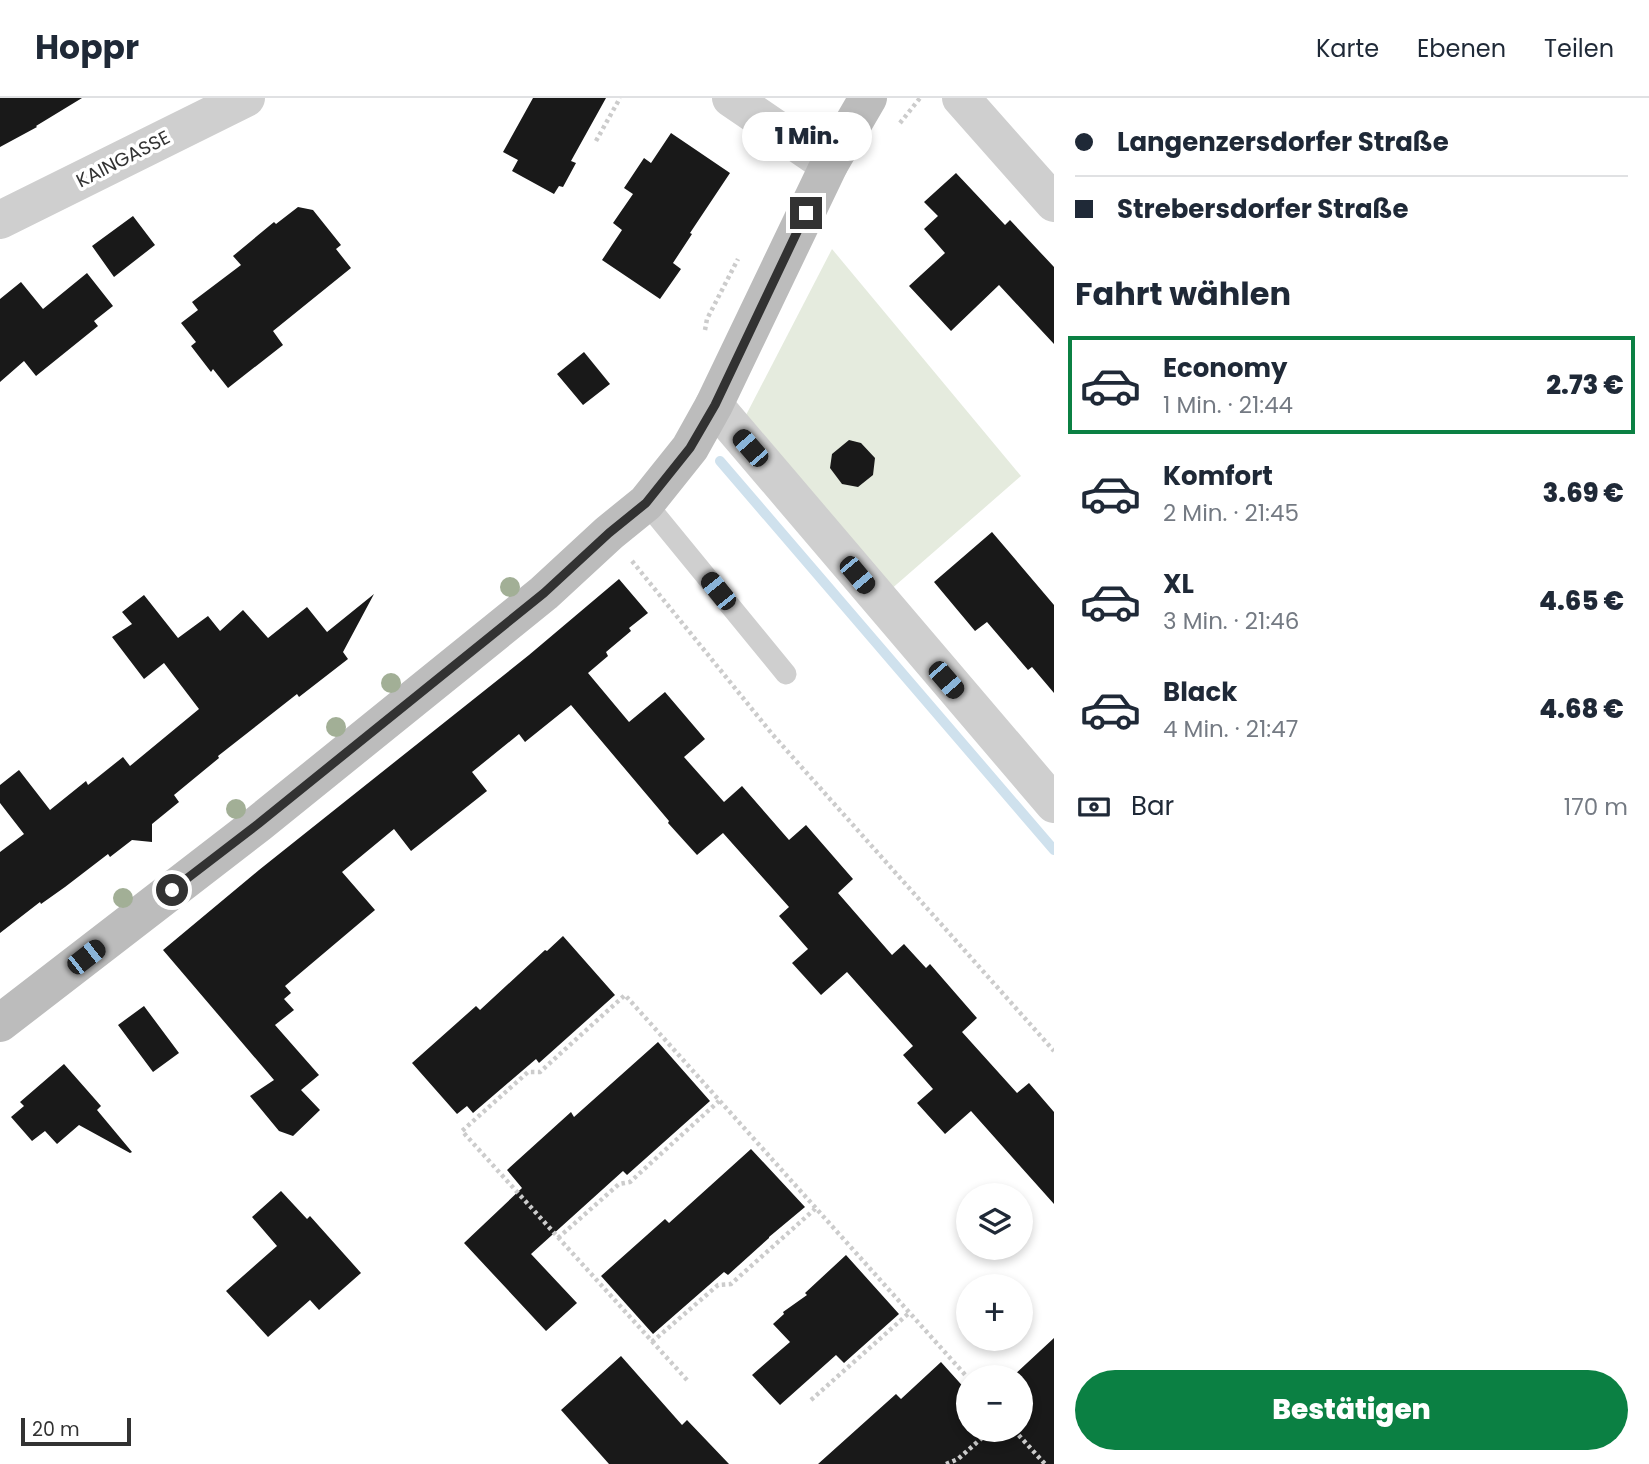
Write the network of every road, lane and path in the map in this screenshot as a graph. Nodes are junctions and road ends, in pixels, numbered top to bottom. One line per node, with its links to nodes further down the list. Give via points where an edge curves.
1 (246, 98): 9 (street, KAINGASSE)
2 (620, 98): 6 (path)
3 (731, 98): 7 (street)
4 (868, 98): 7 (main road)
5 (961, 98): 8 (street)
6 (596, 141)
7 (828, 165): 10 (main road)
8 (1054, 202)
9 (0, 220)
10 (715, 405): 11 (main road, via 690,448); 14 (street)
11 (646, 503): 12 (main road); 13 (lane)
12 (609, 533): 15 (main road, via 544,593 258,824); 16 (path, via 773,736)
13 (786, 674)
14 (1054, 804)
15 (0, 1023)
16 (1054, 1051)
17 (719, 1101): 18 (path); 19 (path, via 630,1182 619,1184); 19 (path, via 625,995 540,1072 528,1072 462,1131)
18 (816, 1208): 20 (path); 21 (path, via 732,1284 719,1285)
19 (558, 1238): 21 (path)
20 (909, 1313): 22 (path); 24 (path)
21 (653, 1342): 23 (path)
22 (956, 1365)
23 (687, 1380)
24 (811, 1400)
25 (977, 1442): 27 (path)
26 (1025, 1442): 28 (path)
27 (946, 1464)
28 (1045, 1464)

